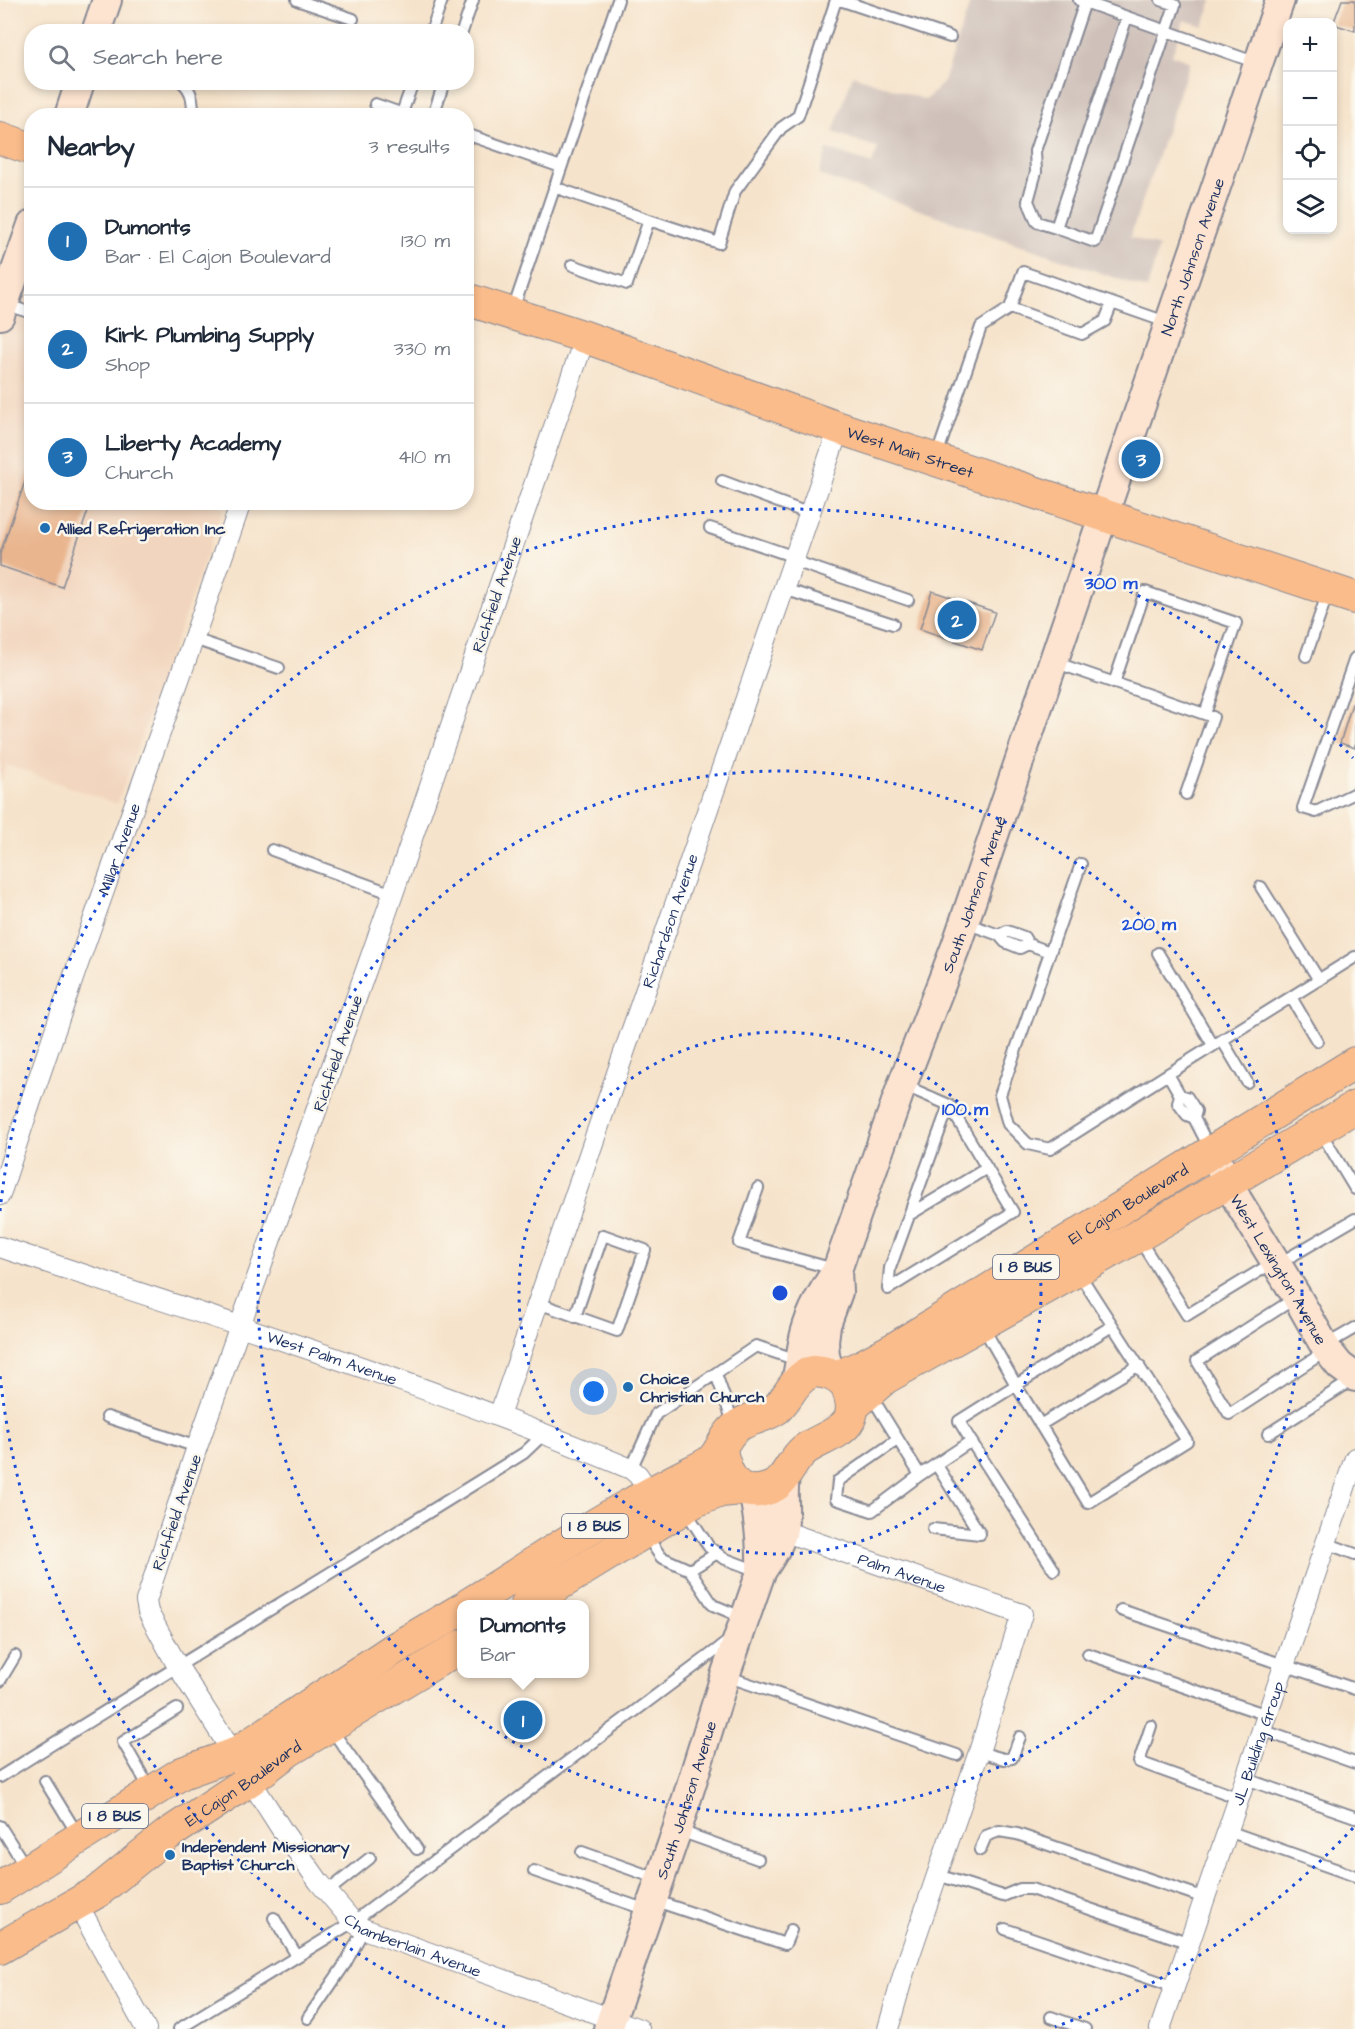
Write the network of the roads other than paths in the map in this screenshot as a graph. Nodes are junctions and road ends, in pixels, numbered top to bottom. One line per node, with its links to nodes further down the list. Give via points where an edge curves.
1 (107, 0): 13 (main road)
2 (297, 0): 12 (lane)
3 (442, 0): 14 (lane)
4 (473, 0): 15 (lane)
5 (618, 0): 32 (lane)
6 (836, 0): 34 (lane, via 798,116 782,128 735,191 719,243)
7 (840, 0): 17 (lane)
8 (1161, 0): 16 (lane, via 1175,5)
9 (1280, 0): 18 (main road, North Johnson Avenue)
10 (1082, 1): 11 (lane); 35 (lane, via 1035,151 1036,172 1029,194 1029,207 1037,222)
11 (1127, 17): 16 (lane); 35 (lane)
12 (353, 19)
13 (99, 24)
14 (434, 24)
15 (465, 24)
16 (1166, 31): 18 (lane); 35 (lane, via 1095,242)
17 (950, 37)
18 (1258, 63): 44 (main road, North Johnson Avenue)
19 (77, 90): 24 (main road)
20 (189, 90): 25 (lane)
21 (411, 90): 27 (lane)
22 (441, 90): 28 (lane)
23 (375, 104): 26 (lane)
24 (72, 108)
25 (193, 108)
26 (387, 108)
27 (407, 108)
28 (436, 108)
29 (474, 137): 32 (lane)
30 (0, 138): 31 (main road)
31 (24, 146)
32 (561, 167): 33 (lane)
33 (554, 187): 34 (lane); 43 (lane)
34 (649, 220): 37 (lane, via 627,284)
35 (1056, 228)
36 (24, 251): 41 (main road)
37 (572, 265)
38 (474, 301): 43 (main road, West Main Street)
39 (1112, 303): 40 (lane, via 1105,321 1082,334); 40 (lane, via 1023,272); 44 (lane)
40 (1010, 308): 47 (lane, via 981,327)
41 (2, 309): 42 (lane)
42 (24, 312)
43 (512, 313): 45 (main road, West Main Street)
44 (1169, 323): 50 (main road, North Johnson Avenue)
45 (585, 337): 46 (main road, West Main Street); 70 (street, Richfield Avenue)
46 (839, 428): 47 (main road, West Main Street); 51 (street, Richardson Avenue)
47 (936, 459): 50 (main road, West Main Street)
48 (722, 482): 51 (lane)
49 (238, 510): 58 (street, Millar Avenue)
50 (1104, 513): 55 (main road, West Main Street); 61 (main road, South Johnson Avenue)
51 (810, 514): 53 (street, Richardson Avenue)
52 (710, 528): 53 (lane)
53 (794, 559): 54 (street, Richardson Avenue); 56 (lane)
54 (784, 589): 57 (lane); 100 (street, Richardson Avenue)
55 (1342, 593): 59 (lane)
56 (908, 600)
57 (893, 624)
58 (194, 639): 62 (lane); 91 (street, Millar Avenue)
59 (1306, 656)
60 (1355, 658): 65 (lane, via 1303,808 1316,812)
61 (1053, 662): 63 (lane); 71 (main road, South Johnson Avenue)
62 (279, 668)
63 (1114, 682): 64 (lane); 64 (lane, via 1145,592 1236,623)
64 (1205, 714): 66 (lane, via 1213,717)
65 (1355, 793)
66 (1186, 794)
67 (272, 850): 70 (lane)
68 (1081, 864): 72 (lane)
69 (1261, 886): 75 (lane)
70 (393, 894): 103 (street, Richfield Avenue)
71 (964, 922): 72 (lane, via 999,935 1007,931); 82 (main road, South Johnson Avenue)
72 (1050, 952): 80 (lane, via 1000,1095 1008,1124 1028,1144 1050,1149)
73 (1158, 953): 78 (lane)
74 (1355, 957): 75 (lane)
75 (1319, 980): 76 (lane)
76 (1291, 997): 77 (lane); 78 (lane)
77 (1317, 1041)
78 (1217, 1042): 80 (lane); 81 (lane)
79 (1355, 1063): 86 (main road, El Cajon Boulevard / I 8 BUS)
80 (1168, 1074): 86 (lane, via 1180,1095 1187,1097 1196,1111 1194,1118)
81 (1247, 1082)
82 (902, 1084): 83 (lane); 97 (main road, South Johnson Avenue)
83 (949, 1105): 87 (lane); 92 (lane)
84 (1355, 1107): 85 (main road, El Cajon Boulevard / I 8 BUS)
85 (1319, 1129): 88 (main road, El Cajon Boulevard / I 8 BUS); 90 (lane)
86 (1212, 1152): 88 (main road, West Lexington Avenue); 110 (main road, El Cajon Boulevard / I 8 BUS, via 895,1348)
87 (987, 1168): 92 (lane); 92 (lane, via 1013,1212 888,1289 890,1268)
88 (1228, 1181): 94 (main road, El Cajon Boulevard / I 8 BUS); 96 (main road, West Lexington Avenue)
89 (758, 1188): 97 (lane, via 739,1243)
90 (1355, 1190)
91 (0, 1195)
92 (909, 1215)
93 (1355, 1219): 96 (lane)
94 (1138, 1236): 96 (lane, via 1187,1315); 98 (main road, El Cajon Boulevard / I 8 BUS)
95 (0, 1247): 103 (street, West Palm Avenue)
96 (1276, 1262): 99 (main road, West Lexington Avenue)
97 (837, 1270): 108 (main road, South Johnson Avenue, via 805,1332); 110 (main road, South Johnson Avenue, via 838,1292 824,1341 825,1356)
98 (1077, 1270): 102 (main road, El Cajon Boulevard / I 8 BUS); 104 (lane)
99 (1298, 1297): 106 (main road, West Lexington Avenue); 106 (lane, via 1197,1361 1229,1414)
100 (538, 1303): 101 (lane); 114 (street, Richardson Avenue)
101 (575, 1317): 101 (lane, via 616,1331 645,1250 603,1235)
102 (982, 1324): 112 (lane); 113 (main road, El Cajon Boulevard / I 8 BUS, via 885,1378)
103 (240, 1326): 114 (street, West Palm Avenue); 122 (street, Richfield Avenue)
104 (1112, 1326): 107 (lane); 112 (lane)
105 (1355, 1328): 106 (lane)
106 (1326, 1348): 111 (main road, West Lexington Avenue)
107 (1139, 1365): 116 (lane); 116 (lane, via 1187,1441 1088,1503)
108 (799, 1371): 109 (lane, via 756,1346); 110 (main road, I 8 BUS); 119 (main road, I 8 BUS, via 785,1400 775,1410)
109 (716, 1374): 119 (lane); 125 (lane, via 656,1414)
110 (834, 1376): 113 (main road)
111 (1355, 1378): 118 (lane)
112 (1016, 1385): 116 (lane); 121 (lane, via 959,1421)
113 (860, 1398): 120 (lane); 127 (main road, I 8 BUS, via 842,1430 805,1450)
114 (499, 1416): 117 (street, West Palm Avenue)
115 (107, 1417): 122 (lane)
116 (1040, 1425)
117 (545, 1433): 125 (street, West Palm Avenue); 149 (lane, via 514,1460)
118 (1268, 1434)
119 (728, 1439): 128 (main road, via 723,1464 729,1477); 130 (main road, I 8 BUS, via 710,1462)
120 (897, 1440): 126 (lane); 126 (lane, via 838,1481 836,1499 872,1511)
121 (971, 1441): 124 (lane); 139 (lane)
122 (197, 1447): 149 (street, Richfield Avenue, via 146,1601)
123 (1355, 1458): 129 (street, JL Building Group)
124 (936, 1464): 126 (lane); 132 (lane, via 980,1534)
125 (631, 1469): 130 (street, West Palm Avenue)
126 (920, 1475)
127 (785, 1476): 128 (main road, I 8 BUS, via 768,1489); 133 (main road, South Johnson Avenue)
128 (747, 1490): 131 (main road, I 8 BUS, via 707,1495); 140 (main road, South Johnson Avenue, via 761,1532)
129 (1350, 1490): 135 (street, JL Building Group)
130 (650, 1493): 141 (main road, I 8 BUS)
131 (683, 1508): 134 (main road, I 8 BUS); 136 (lane)
132 (933, 1529)
133 (783, 1531): 140 (main road, South Johnson Avenue); 159 (street, Palm Avenue, via 1022,1614)
134 (644, 1532): 138 (lane, via 661,1557); 142 (main road, I 8 BUS)
135 (1326, 1543): 137 (lane); 150 (street, JL Building Group)
136 (717, 1553): 138 (lane); 140 (lane)
137 (1355, 1554)
138 (690, 1570): 145 (lane, via 713,1605)
139 (1054, 1570)
140 (761, 1572): 145 (main road, South Johnson Avenue)
141 (477, 1600)
142 (536, 1600)
143 (1121, 1610): 150 (lane)
144 (457, 1612): 162 (main road, El Cajon Boulevard / I 8 BUS, via 394,1649)
145 (742, 1626): 151 (main road, South Johnson Avenue); 188 (lane)
146 (457, 1649): 156 (main road, El Cajon Boulevard / I 8 BUS)
147 (1088, 1654): 155 (lane)
148 (15, 1656): 152 (lane)
149 (177, 1665): 162 (street, Richfield Avenue); 163 (lane)
150 (1284, 1666): 153 (lane); 155 (street, JL Building Group)
151 (725, 1676): 160 (lane); 170 (main road, South Johnson Avenue)
152 (0, 1681)
153 (1355, 1689)
154 (177, 1709): 166 (lane, via 123,1743)
155 (1265, 1723): 161 (lane); 164 (street, JL Building Group)
156 (329, 1726): 162 (main road, El Cajon Boulevard / I 8 BUS, via 288,1751); 173 (lane)
157 (1151, 1726): 167 (lane, via 1139,1762)
158 (1020, 1737): 159 (lane, via 1012,1758)
159 (980, 1752): 180 (street)
160 (957, 1755)
161 (1355, 1762)
162 (242, 1767): 166 (main road, El Cajon Boulevard / I 8 BUS, via 182,1773); 183 (street, Chamberlain Avenue); 186 (main road, El Cajon Boulevard / I 8 BUS, via 167,1835 97,1892)
163 (0, 1777)
164 (1245, 1779): 167 (street, JL Building Group); 168 (lane)
165 (45, 1781): 172 (lane)
166 (152, 1792): 172 (main road, El Cajon Boulevard / I 8 BUS)
167 (1239, 1798): 171 (street, JL Building Group)
168 (1355, 1817)
169 (0, 1826): 178 (lane)
170 (677, 1830): 177 (lane); 184 (main road, South Johnson Avenue)
171 (1228, 1832): 181 (lane); 185 (street, JL Building Group)
172 (80, 1838): 178 (main road, El Cajon Boulevard / I 8 BUS)
173 (417, 1849)
174 (980, 1850): 185 (lane, via 986,1836 999,1831 1017,1834)
175 (582, 1852): 184 (lane)
176 (370, 1858): 183 (lane)
177 (758, 1858)
178 (28, 1871): 182 (main road, El Cajon Boulevard / I 8 BUS)
179 (534, 1871): 184 (lane)
180 (938, 1875): 191 (lane, via 1003,1896 1031,1889); 201 (street)
181 (1355, 1876)
182 (0, 1888)
183 (327, 1892): 188 (street, Chamberlain Avenue)
184 (654, 1897): 190 (lane, via 785,1944); 197 (main road, South Johnson Avenue)
185 (1205, 1898): 191 (street, JL Building Group)
186 (77, 1903): 192 (main road, El Cajon Boulevard / I 8 BUS); 198 (street)
187 (274, 1918): 193 (lane)
188 (358, 1926): 193 (lane); 196 (lane, via 345,1964); 197 (street, Chamberlain Avenue)
189 (1005, 1929): 194 (lane)
190 (791, 1930)
191 (1190, 1942): 194 (street, JL Building Group)
192 (0, 1948)
193 (297, 1956): 199 (lane)
194 (1175, 1987): 203 (street, JL Building Group)
195 (1051, 2017): 202 (lane)
196 (308, 2018)
197 (610, 2024): 200 (street, Chamberlain Avenue)
198 (146, 2029)
199 (179, 2029)
200 (639, 2029)
201 (888, 2029)
202 (1085, 2029)
203 (1160, 2029)

